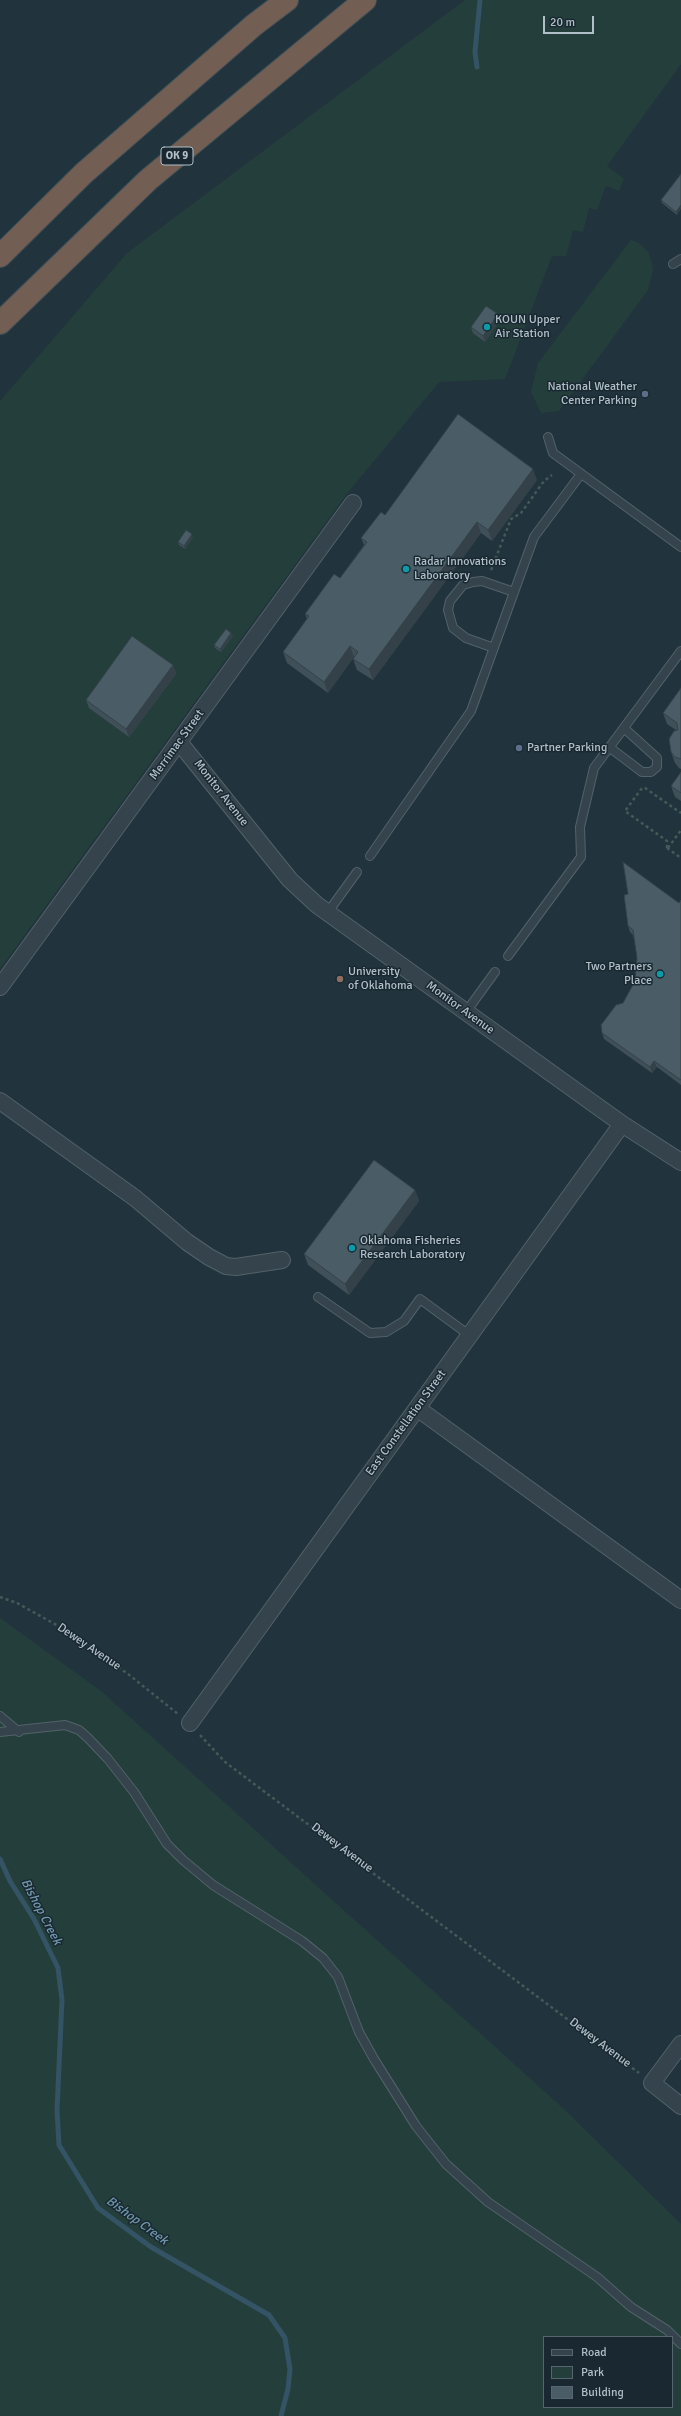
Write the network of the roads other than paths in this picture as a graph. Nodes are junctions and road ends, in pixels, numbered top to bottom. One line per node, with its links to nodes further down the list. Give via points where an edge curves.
1 (287, 0): 3 (highway, via 254,25 84,173)
2 (364, 0): 6 (highway, OK 9, via 148,180)
3 (0, 256)
4 (681, 259): 5 (lane)
5 (673, 264)
6 (0, 323)
7 (548, 437): 8 (lane, via 553,453)
8 (581, 474): 10 (lane); 11 (lane, via 534,537)
9 (353, 503): 15 (street, Merrimac Street)
10 (681, 546)
11 (514, 592): 12 (lane); 12 (lane, via 482,581 473,582 463,585 450,601 448,610 453,628 466,638)
12 (494, 648): 17 (lane, via 467,718)
13 (681, 651): 14 (lane)
14 (624, 728): 16 (lane); 16 (lane, via 657,758 657,767 651,772 642,772)
15 (180, 742): 19 (street, Monitor Avenue, via 290,880); 22 (street, Merrimac Street)
16 (609, 747): 20 (lane, via 594,768 580,827 581,857)
17 (370, 856)
18 (357, 872): 19 (lane)
19 (328, 912): 23 (street, Monitor Avenue)
20 (508, 956)
21 (495, 972): 23 (lane)
22 (0, 987)
23 (466, 1012): 25 (street, Monitor Avenue)
24 (0, 1101): 27 (street, via 135,1198 209,1258 226,1266 236,1267)
25 (622, 1124): 26 (street, Monitor Avenue); 29 (street, East Constellation Street)
26 (681, 1162)
27 (282, 1260)
28 (318, 1297): 29 (lane, via 370,1333 386,1332 400,1324 420,1299)
29 (470, 1336): 30 (street, East Constellation Street)
30 (417, 1408): 31 (street); 33 (street, East Constellation Street)
31 (681, 1600)
32 (0, 1716): 35 (lane)
33 (190, 1723)
34 (0, 1732): 35 (lane)
35 (19, 1732): 38 (lane, via 65,1725 79,1730 88,1738 134,1792 167,1844 183,1860 218,1889 302,1941 323,1958 338,1977 359,2032 374,2060 416,2126 446,2164 488,2202 597,2277 631,2307 668,2330)
36 (681, 2044): 37 (street, via 652,2084)
37 (681, 2106)
38 (681, 2344)

